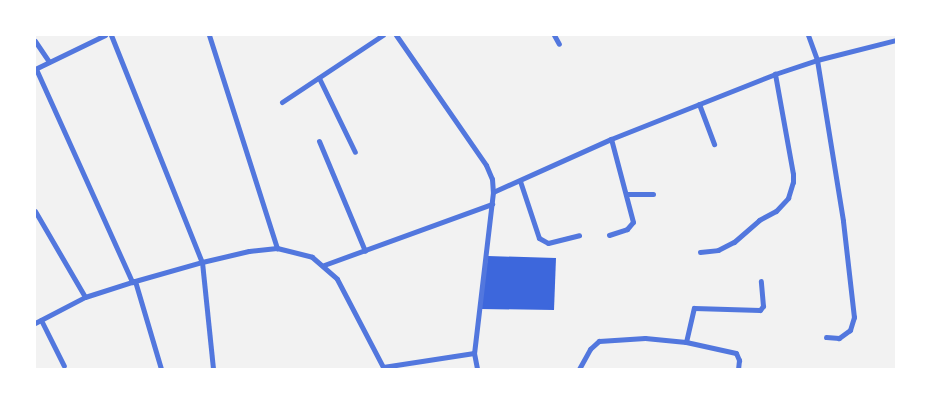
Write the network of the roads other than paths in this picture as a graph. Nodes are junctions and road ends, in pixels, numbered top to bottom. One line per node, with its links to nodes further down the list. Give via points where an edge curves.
1 (105, 35): 12 (street)
2 (111, 35): 33 (street)
3 (208, 35): 30 (street)
4 (383, 35): 15 (street)
5 (396, 35): 23 (street, via 486,165)
6 (554, 35): 10 (street)
7 (808, 35): 11 (street)
8 (896, 40): 11 (street)
9 (35, 41): 12 (street)
10 (559, 44)
11 (817, 60): 14 (street); 40 (street, via 843,221 854,317 850,330 845,334 839,338)
12 (48, 62): 13 (street)
13 (36, 69): 35 (street)
14 (776, 74): 17 (street); 32 (street, via 793,174 788,198 734,242 718,250)
15 (319, 78): 16 (street); 21 (street)
16 (282, 102)
17 (700, 104): 18 (street); 20 (street)
18 (611, 139): 22 (street); 24 (street)
19 (319, 141): 31 (street)
20 (714, 144)
21 (355, 152)
22 (520, 181): 23 (street); 28 (street, via 539,238 548,243)
23 (494, 192): 26 (street)
24 (626, 194): 25 (street); 29 (street, via 633,222)
25 (653, 194)
26 (492, 204): 31 (street); 42 (street)
27 (35, 211): 37 (street)
28 (579, 235)
29 (609, 235)
30 (277, 248): 33 (street); 34 (street, via 312,257)
31 (364, 251): 34 (street)
32 (700, 252)
33 (202, 262): 35 (street); 46 (street)
34 (324, 266): 44 (street, via 337,279)
35 (134, 281): 37 (street); 45 (street)
36 (762, 282): 41 (street, via 763,306 760,310 694,308)
37 (85, 297): 38 (street)
38 (41, 320): 39 (street); 43 (street)
39 (35, 324)
40 (826, 337)
41 (686, 342): 48 (street, via 645,338 599,341 590,349); 49 (street, via 736,353 740,360)
42 (474, 353): 44 (street); 47 (street)
43 (64, 366)
44 (384, 368)
45 (160, 369)
46 (213, 369)
47 (477, 369)
48 (579, 369)
49 (738, 369)

